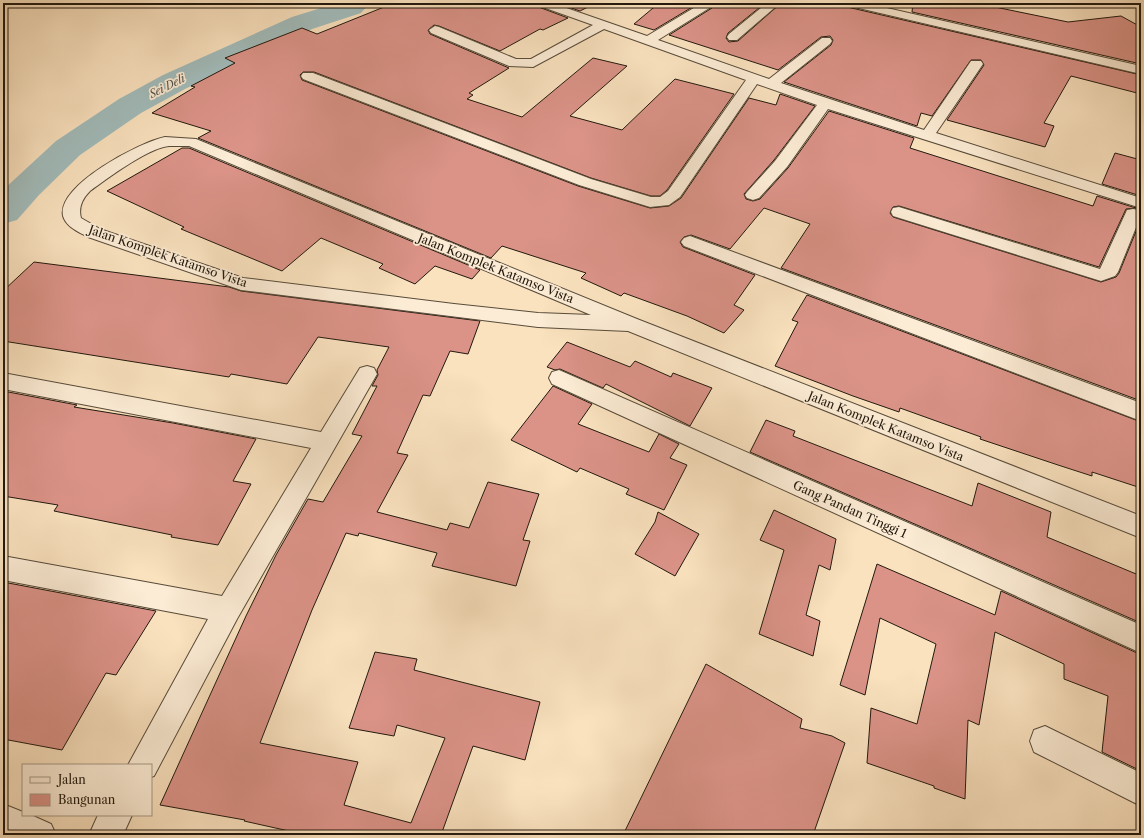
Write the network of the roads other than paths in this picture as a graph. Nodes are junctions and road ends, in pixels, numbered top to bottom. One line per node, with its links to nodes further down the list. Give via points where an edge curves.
1 (774, 3): 8 (street)
2 (850, 3): 11 (street)
3 (551, 4): 6 (street)
4 (707, 5): 9 (street)
5 (936, 12): 11 (street)
6 (603, 25): 7 (street, via 527,64 514,63); 9 (street)
7 (435, 30)
8 (733, 37)
9 (648, 41): 16 (street)
10 (826, 41): 17 (street)
11 (1091, 53): 12 (street); 14 (street)
12 (1141, 58)
13 (976, 64): 19 (street)
14 (1141, 70)
15 (308, 76): 16 (street, via 585,182 659,203 668,200 674,194)
16 (754, 78): 17 (street)
17 (771, 84): 18 (street)
18 (824, 103): 19 (street); 21 (street, via 781,164)
19 (928, 135): 22 (street)
20 (942, 155): 22 (street)
21 (753, 195)
22 (1138, 211): 23 (street, via 1109,272 1101,275)
23 (899, 212)
24 (690, 242): 29 (street)
25 (630, 324): 25 (street, Jalan Komplek Katamso Vista, via 538,320 242,284 94,233 78,225 72,216 73,203 90,183 140,152 157,144 190,142); 31 (street, Jalan Komplek Katamso Vista)
26 (367, 374): 30 (street)
27 (559, 378): 34 (street, Gang Pandan Tinggi 1)
28 (3, 381): 30 (street)
29 (1141, 412)
30 (328, 442): 33 (street)
31 (1141, 527)
32 (3, 568): 33 (street)
33 (228, 610): 36 (street)
34 (1141, 639)
35 (1045, 741): 37 (street)
36 (144, 764)
37 (1141, 790)
38 (115, 816): 41 (street)
39 (3, 820): 40 (street)
40 (40, 835)
41 (105, 835)

